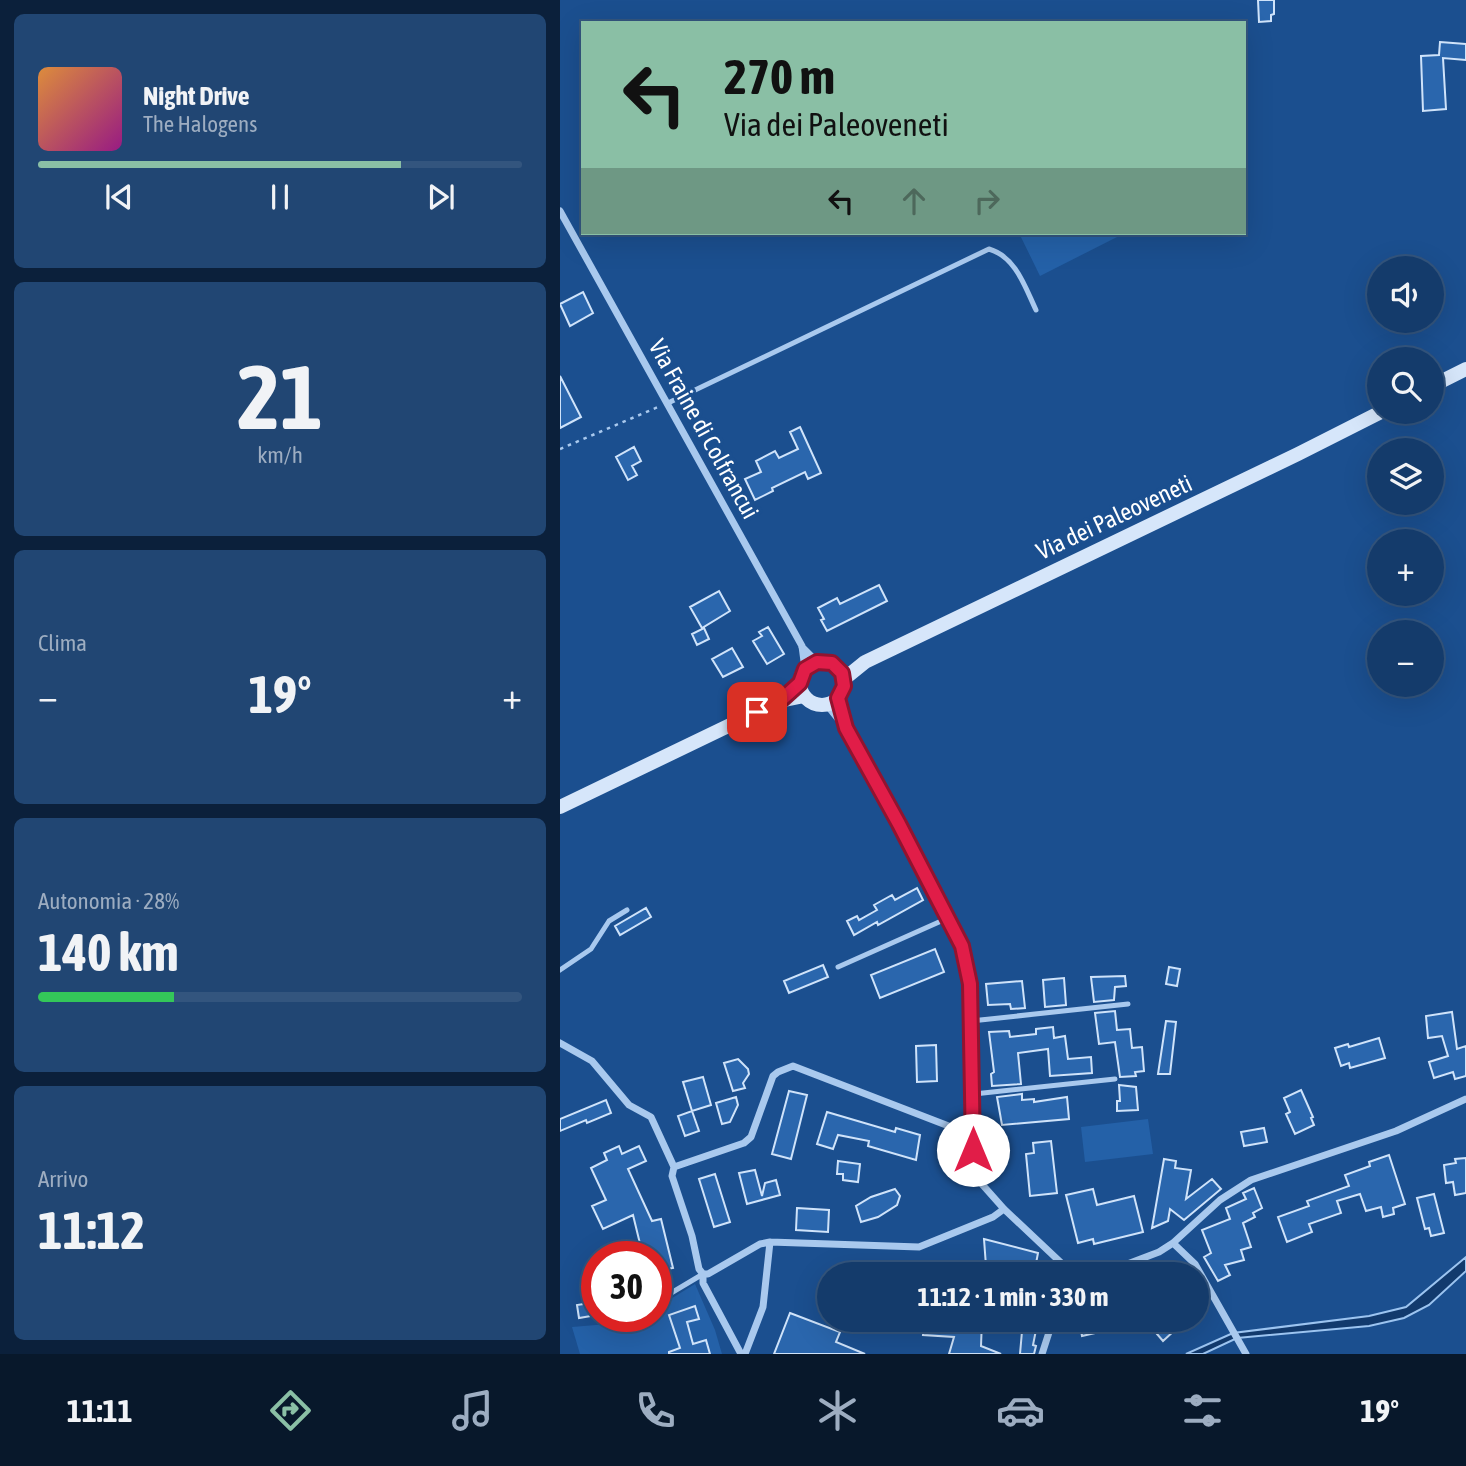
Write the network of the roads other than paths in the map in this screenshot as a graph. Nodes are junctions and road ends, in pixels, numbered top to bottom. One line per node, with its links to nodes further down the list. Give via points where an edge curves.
1 (560, 211): 5 (street, Via Fraine di Colfrancui)
2 (1036, 310): 5 (lane, via 1012,264 989,249)
3 (1466, 369): 4 (main road)
4 (1444, 380)
5 (668, 403): 7 (street, Via Fraine di Colfrancui)
6 (1367, 419): 8 (main road, Via dei Paleoveneti)
7 (802, 646): 9 (street); 9 (street, Via Fraine di Colfrancui)
8 (841, 673): 9 (main road, Via dei Paleoveneti, via 832,663); 10 (main road, via 844,686)
9 (807, 677): 10 (main road, via 814,704); 12 (main road, via 780,701)
10 (833, 702): 11 (street); 11 (street)
11 (846, 728): 14 (street)
12 (560, 807)
13 (627, 911): 16 (lane, via 609,921 591,949)
14 (948, 918): 15 (lane); 18 (street, via 962,946)
15 (838, 967)
16 (560, 970)
17 (1128, 1004): 18 (lane)
18 (971, 1021): 21 (street)
19 (560, 1043): 24 (street, via 592,1061 629,1105 651,1117)
20 (1115, 1079): 21 (lane)
21 (974, 1094): 23 (street)
22 (1466, 1099): 27 (street, via 1396,1131 1251,1180 1220,1200)
23 (972, 1135): 24 (street, via 793,1066 778,1072 769,1083 751,1138); 25 (street, via 980,1182)
24 (674, 1167): 30 (street, via 672,1176)
25 (1004, 1209): 26 (street, via 919,1247); 28 (street)
26 (770, 1242): 30 (street); 34 (street, via 763,1307)
27 (1173, 1243): 29 (street); 33 (street, via 1195,1264)
28 (1060, 1262)
29 (1133, 1262)
30 (704, 1274): 31 (lane); 34 (street, via 703,1283)
31 (672, 1293)
32 (1049, 1332): 35 (street)
33 (1246, 1353)
34 (743, 1354)
35 (1042, 1354)

